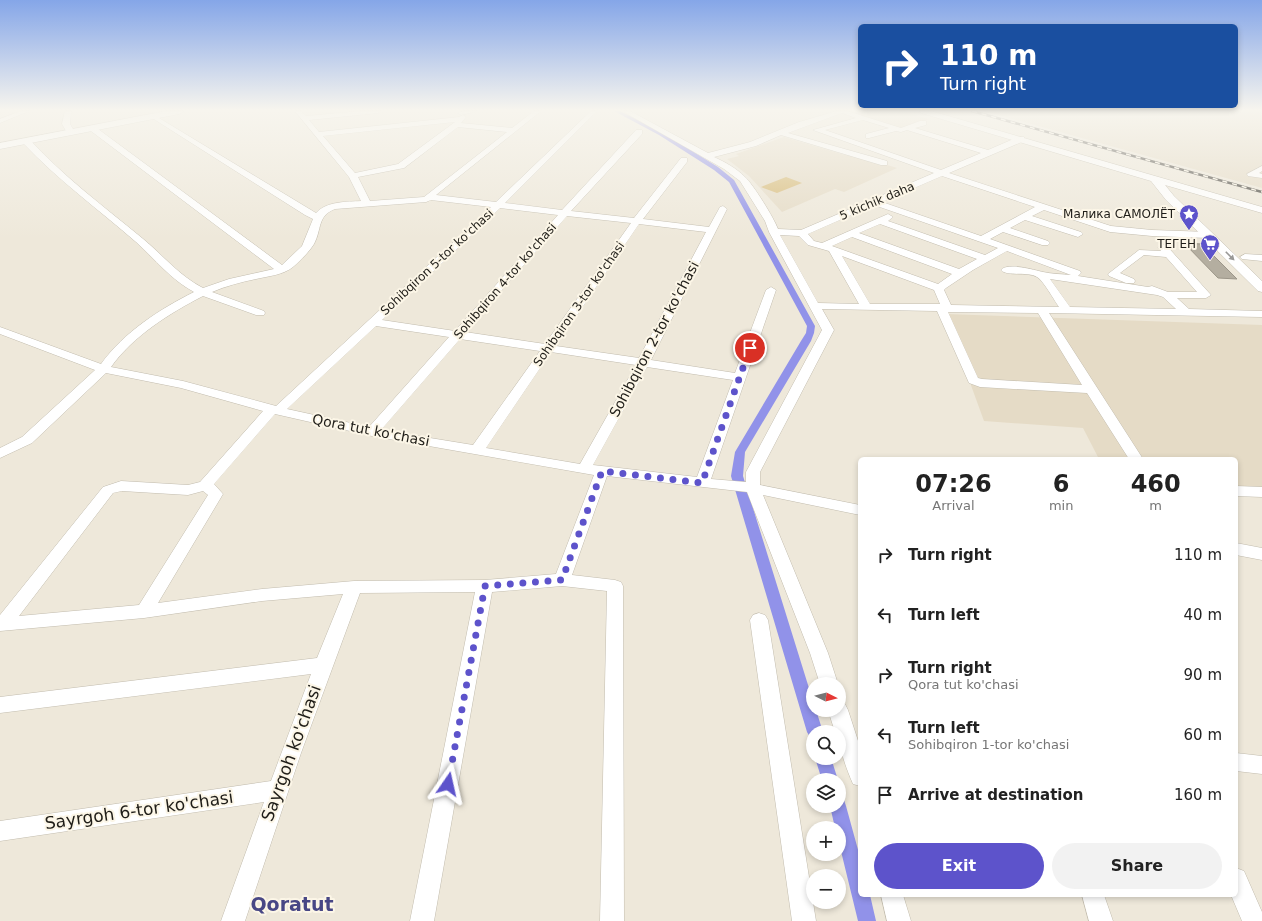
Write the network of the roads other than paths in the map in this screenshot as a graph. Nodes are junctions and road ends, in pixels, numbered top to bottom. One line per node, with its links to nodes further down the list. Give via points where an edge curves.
1 (39, 154): 68 (street, via 57,173 142,242 167,268 184,282)
2 (126, 154): 59 (street)
3 (213, 154): 39 (street)
4 (334, 154): 22 (street)
5 (415, 154): 22 (street, via 401,166)
6 (483, 154): 27 (street)
7 (550, 154): 32 (street, Sohibqiron 5-tor ko'chasi)
8 (619, 154): 38 (street, Sohibqiron 4-tor ko'chasi)
9 (703, 154): 16 (street)
10 (715, 154): 16 (street)
11 (853, 154): 18 (street)
12 (887, 154): 21 (street)
13 (987, 154): 21 (street, 5 kichik daha)
14 (1074, 154): 25 (main road)
15 (1081, 154): 25 (main road)
16 (707, 156): 45 (street, via 743,179 770,221)
17 (684, 160): 41 (street, Sohibqiron 3-tor ko'chasi)
18 (895, 166)
19 (1262, 168): 23 (street, via 1251,174)
20 (910, 171): 24 (street)
21 (942, 173): 24 (street, 5 kichik daha); 34 (street)
22 (353, 176): 31 (street)
23 (1262, 176)
24 (932, 177): 29 (street, 5 kichik daha)
25 (1156, 177): 26 (main road); 50 (main road, via 1170,198)
26 (1174, 182): 28 (main road); 33 (main road); 56 (main road, via 1183,198)
27 (430, 197): 31 (street); 32 (street)
28 (1220, 198): 30 (main road); 36 (main road)
29 (874, 202): 37 (street); 46 (street, 5 kichik daha)
30 (1199, 203)
31 (367, 204): 39 (street, via 333,206 323,210)
32 (498, 205): 38 (street); 78 (street, Sohibqiron 5-tor ko'chasi)
33 (1262, 205)
34 (1043, 207): 40 (street); 47 (street, via 1110,229)
35 (723, 209): 44 (street, Sohibqiron 2-tor ko'chasi)
36 (1262, 210)
37 (901, 211): 42 (street); 51 (street)
38 (565, 212): 41 (street); 80 (street, Sohibqiron 4-tor ko'chasi)
39 (317, 217): 59 (street, via 308,245)
40 (1024, 217): 43 (street); 49 (street)
41 (637, 221): 44 (street); 81 (street, Sohibqiron 3-tor ko'chasi)
42 (880, 221): 48 (street); 58 (street)
43 (1001, 228): 51 (street); 52 (street)
44 (711, 230): 82 (street, Sohibqiron 2-tor ko'chasi)
45 (774, 232): 46 (street, 5 kichik daha); 70 (street)
46 (802, 233): 53 (street, via 811,243)
47 (1152, 233): 50 (street); 55 (street)
48 (852, 234): 53 (street); 61 (street)
49 (1078, 234)
50 (1209, 235): 66 (main road, one-way to 66)
51 (982, 239): 54 (street)
52 (1045, 243)
53 (828, 248): 65 (street); 71 (street)
54 (1006, 248): 58 (street); 64 (street)
55 (1168, 254): 69 (street, via 1206,295); 69 (street, via 1142,252 1113,274)
56 (1245, 257): 57 (street); 62 (main road)
57 (1262, 258)
58 (987, 259): 61 (street)
59 (282, 270): 68 (street)
60 (1006, 270): 63 (street, via 1031,270)
61 (960, 273): 65 (street)
62 (1262, 274)
63 (1042, 275): 64 (street); 74 (street)
64 (1103, 283): 69 (street)
65 (939, 288): 72 (street)
66 (1262, 288)
67 (770, 290): 84 (street)
68 (202, 291): 76 (street); 83 (street, via 141,332 109,359)
69 (1163, 293): 75 (street)
70 (814, 306): 71 (street); 95 (street, via 828,330 753,472)
71 (866, 306): 72 (street)
72 (944, 308): 73 (street); 85 (street, via 972,380 980,383)
73 (1041, 310): 74 (street); 85 (street)
74 (1066, 310): 75 (street)
75 (1186, 312): 77 (street)
76 (260, 313)
77 (1262, 314)
78 (373, 322): 80 (street); 86 (street, Sohibqiron 5-tor ko'chasi)
79 (0, 330): 83 (street, Qora tut ko'chasi)
80 (459, 335): 81 (street); 87 (street, Sohibqiron 4-tor ko'chasi)
81 (549, 348): 82 (street); 88 (street, Sohibqiron 3-tor ko'chasi)
82 (643, 363): 84 (street); 91 (street, Sohibqiron 2-tor ko'chasi)
83 (103, 369): 86 (street, Qora tut ko'chasi, via 183,385); 89 (street, via 27,440)
84 (740, 377): 93 (street)
85 (1091, 389): 90 (street)
86 (275, 410): 87 (street, Qora tut ko'chasi); 94 (street, Sohibqiron 5-tor ko'chasi)
87 (372, 432): 88 (street, Qora tut ko'chasi)
88 (477, 450): 91 (street, Qora tut ko'chasi)
89 (0, 454)
90 (1135, 457)
91 (584, 469): 92 (street, Qora tut ko'chasi)
92 (602, 471): 93 (street, Qora tut ko'chasi); 101 (street)
93 (702, 483): 95 (street, Qora tut ko'chasi)
94 (205, 485): 104 (street, via 216,494); 106 (street, via 188,490 121,486 108,490)
95 (752, 488): 98 (street, Qora tut ko'chasi); 108 (street)
96 (1238, 491): 97 (street)
97 (1262, 492)
98 (858, 510)
99 (1238, 549): 100 (street)
100 (1262, 554)
101 (562, 580): 102 (street); 121 (street, via 616,586)
102 (485, 586): 103 (street); 120 (street)
103 (354, 587): 104 (street, via 262,594); 107 (street, Sayrgoh ko'chasi)
104 (144, 611): 106 (street)
105 (759, 620): 122 (street)
106 (2, 624)
107 (323, 665): 109 (street); 114 (street, Sayrgoh ko'chasi)
108 (827, 677)
109 (0, 705)
110 (840, 717): 113 (street)
111 (1238, 762): 112 (street)
112 (1262, 765)
113 (858, 772)
114 (278, 790): 115 (street, Sayrgoh 6-tor ko'chasi); 119 (street, Sayrgoh ko'chasi)
115 (0, 831)
116 (1238, 884): 125 (street)
117 (892, 897): 123 (street)
118 (1094, 897): 124 (street)
119 (233, 921)
120 (422, 921)
121 (612, 921)
122 (804, 921)
123 (898, 921)
124 (1101, 921)
125 (1254, 921)

